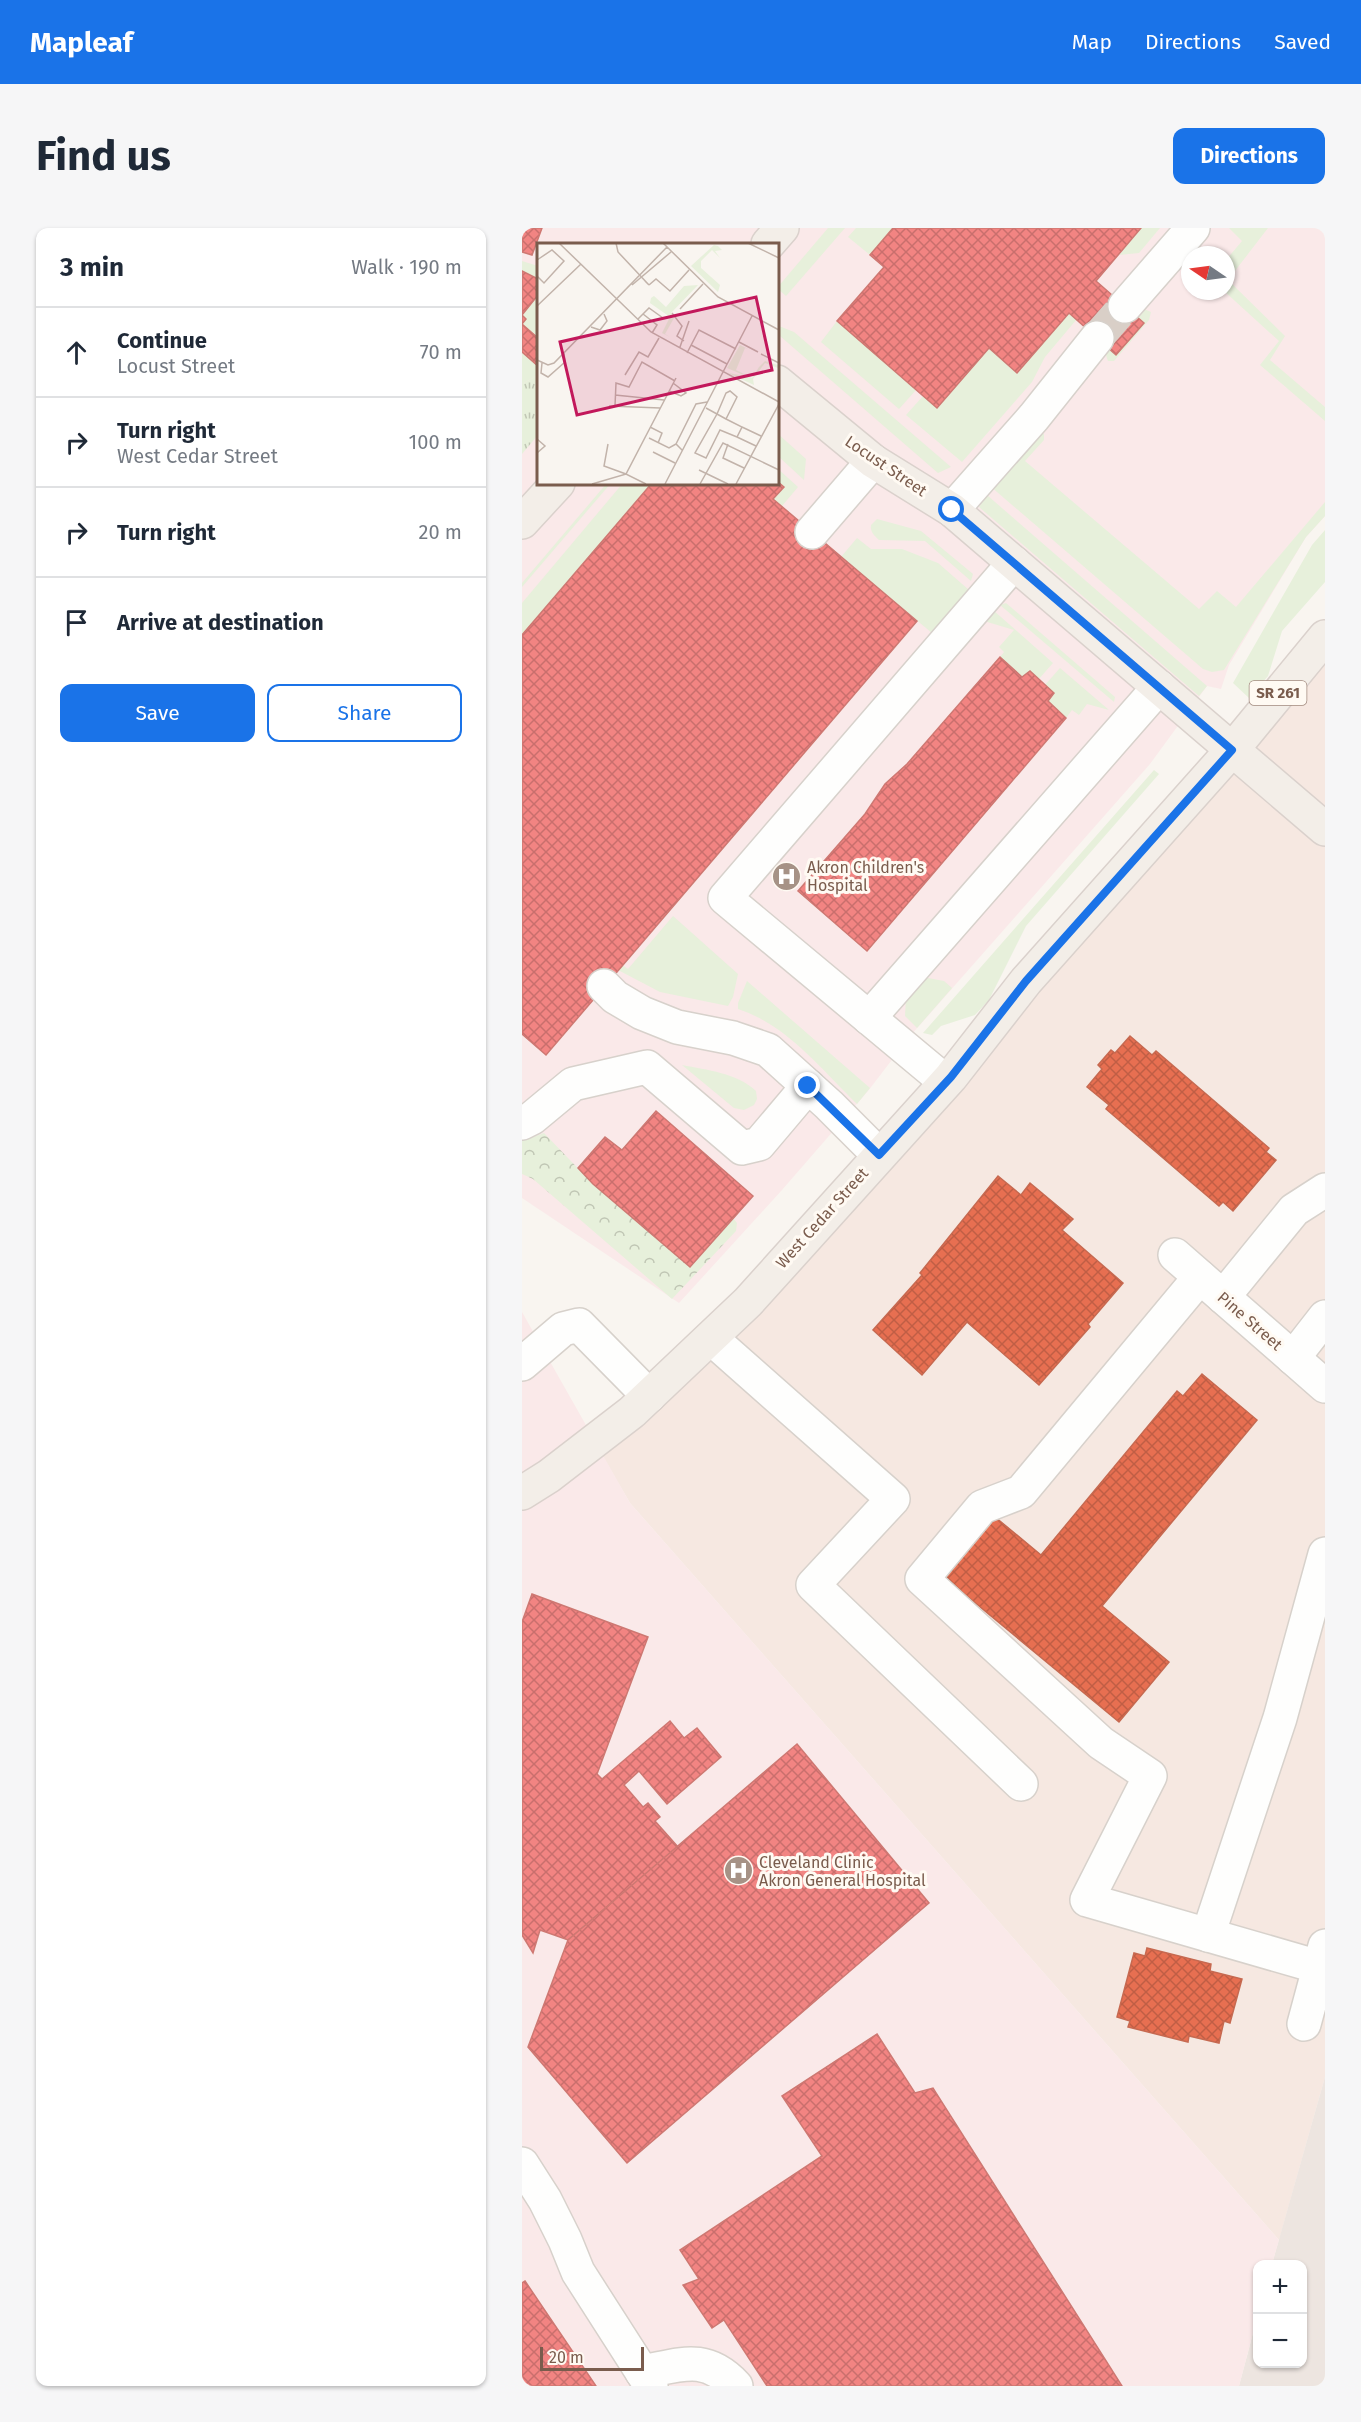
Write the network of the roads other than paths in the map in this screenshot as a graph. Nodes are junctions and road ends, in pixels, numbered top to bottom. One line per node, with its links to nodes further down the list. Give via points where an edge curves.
1 (782, 228): 3 (main road)
2 (1193, 228): 4 (street)
3 (769, 243)
4 (1125, 306)
5 (1097, 338): 9 (street)
6 (778, 383): 7 (main road, Locust Street)
7 (873, 461): 9 (main road, Locust Street); 11 (street)
8 (557, 484): 10 (main road)
9 (952, 510): 12 (main road, Locust Street)
10 (522, 522)
11 (812, 532)
12 (1014, 563): 14 (main road, Locust Street); 18 (street, via 725,898)
13 (1325, 637): 15 (main road, West Cedar Street / SR 261)
14 (1159, 687): 15 (main road, Locust Street); 18 (street)
15 (1232, 750): 16 (main road, Locust Street); 19 (main road, West Cedar Street, via 1033,974)
16 (1325, 829)
17 (604, 986): 20 (street, via 615,997 651,1017 768,1050)
18 (869, 1018): 19 (street)
19 (946, 1082): 22 (main road, West Cedar Street)
20 (808, 1086): 21 (street, via 759,1143 742,1148 647,1067 573,1084); 22 (street)
21 (522, 1123)
22 (879, 1155): 27 (main road, West Cedar Street)
23 (1325, 1190): 25 (street, via 1294,1210)
24 (1175, 1255): 25 (street, Pine Street)
25 (1211, 1287): 28 (street, Pine Street); 35 (street, via 1021,1492 982,1507 922,1579 1101,1743 1150,1776 1087,1900)
26 (1325, 1317): 28 (street)
27 (712, 1339): 31 (main road, West Cedar Street); 34 (street, via 893,1499 813,1585)
28 (1293, 1358): 30 (street, Pine Street)
29 (522, 1364): 31 (street, via 563,1329 579,1325)
30 (1325, 1386)
31 (650, 1396): 32 (main road, West Cedar Street)
32 (522, 1493)
33 (1325, 1554): 35 (street, via 1280,1718)
34 (1021, 1784)
35 (1208, 1935): 36 (street)
36 (1322, 1956): 37 (street)
37 (1304, 2024)
38 (522, 2164): 39 (street, via 578,2271)
39 (646, 2379): 40 (street, via 696,2363 719,2370)
40 (736, 2386)

